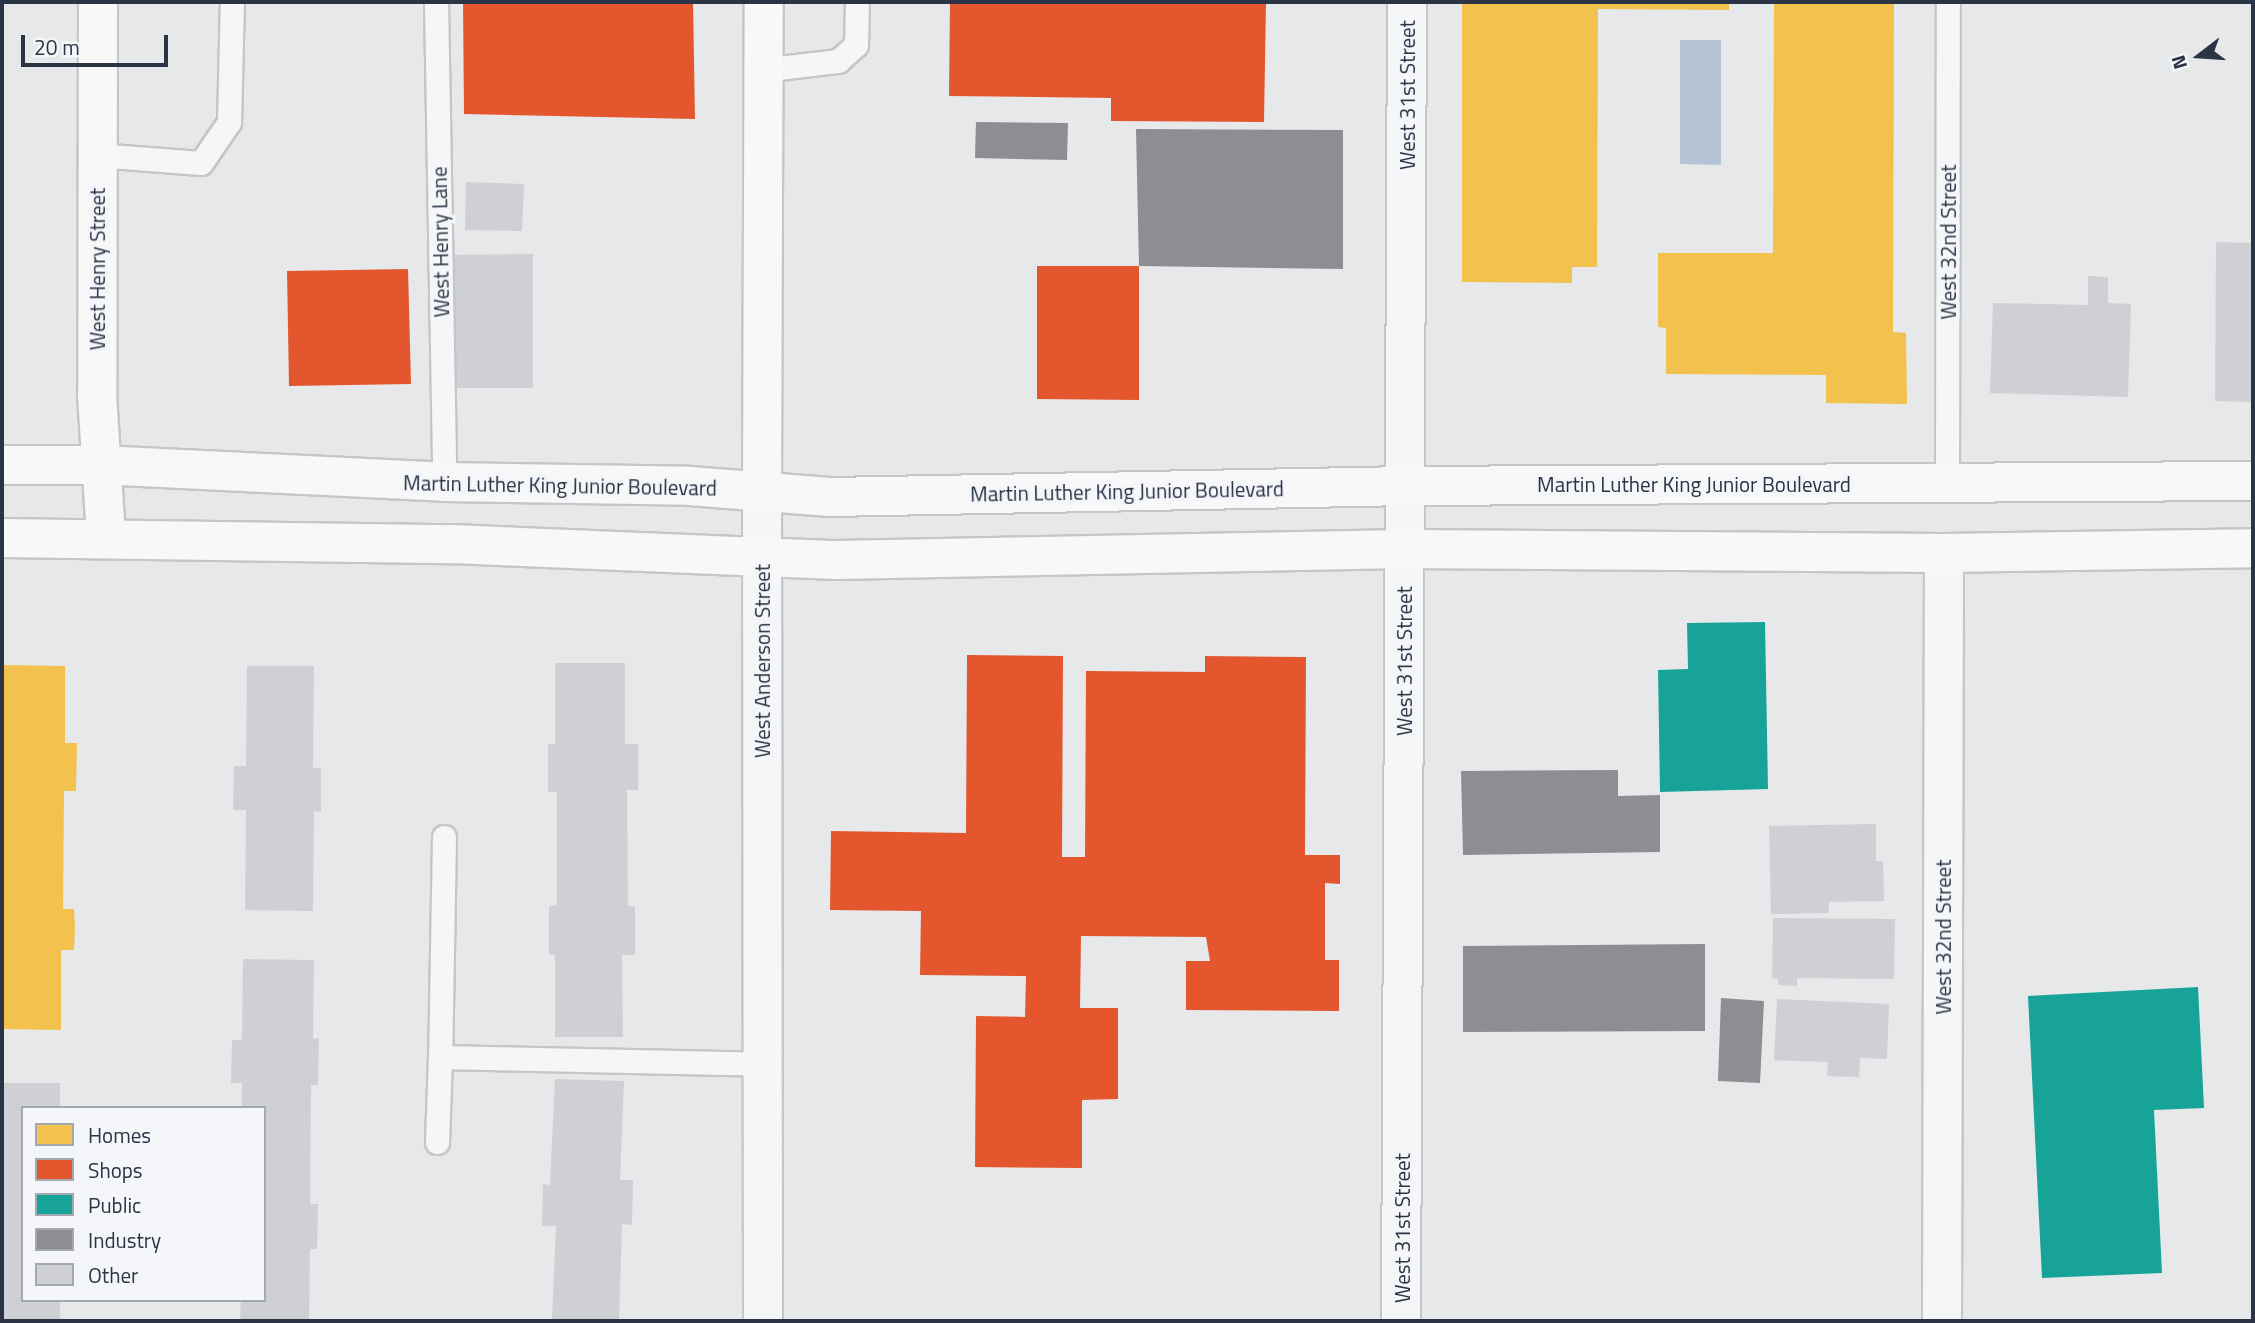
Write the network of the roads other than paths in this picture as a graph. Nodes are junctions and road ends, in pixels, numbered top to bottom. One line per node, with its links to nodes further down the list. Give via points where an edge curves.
1 (98, 2): 9 (main road, West Henry Street)
2 (232, 2): 9 (lane, via 229,122 201,163)
3 (436, 2): 13 (lane, West Henry Lane)
4 (764, 2): 8 (main road, West Anderson Street)
5 (857, 2): 8 (lane, via 856,45 838,61)
6 (1407, 2): 15 (street, West 31st Street)
7 (1948, 2): 14 (lane, West 32nd Street)
8 (762, 70): 16 (main road, West Anderson Street)
9 (97, 155): 11 (main road, West Henry Street)
10 (2, 465): 11 (main road, Martin Luther King Junior Boulevard)
11 (100, 465): 13 (main road, Martin Luther King Junior Boulevard); 17 (main road, West Henry Street)
12 (2253, 481): 14 (main road, Martin Luther King Junior Boulevard)
13 (444, 482): 16 (main road, Martin Luther King Junior Boulevard)
14 (1948, 482): 15 (main road, Martin Luther King Junior Boulevard)
15 (1406, 486): 16 (main road, Martin Luther King Junior Boulevard, via 830,497); 20 (street, West 31st Street)
16 (762, 491): 22 (street, West Anderson Street)
17 (106, 536): 18 (main road); 22 (main road)
18 (2, 538)
19 (2253, 548): 21 (main road)
20 (1404, 549): 21 (main road); 22 (main road, via 837,560); 28 (street, West 31st Street)
21 (1944, 553): 29 (street, West 32nd Street)
22 (761, 557): 25 (street, West Anderson Street)
23 (444, 837): 24 (lane)
24 (440, 1057): 25 (lane); 26 (lane)
25 (762, 1064): 27 (street, West Anderson Street)
26 (437, 1142)
27 (763, 1321)
28 (1401, 1321)
29 (1942, 1321)

